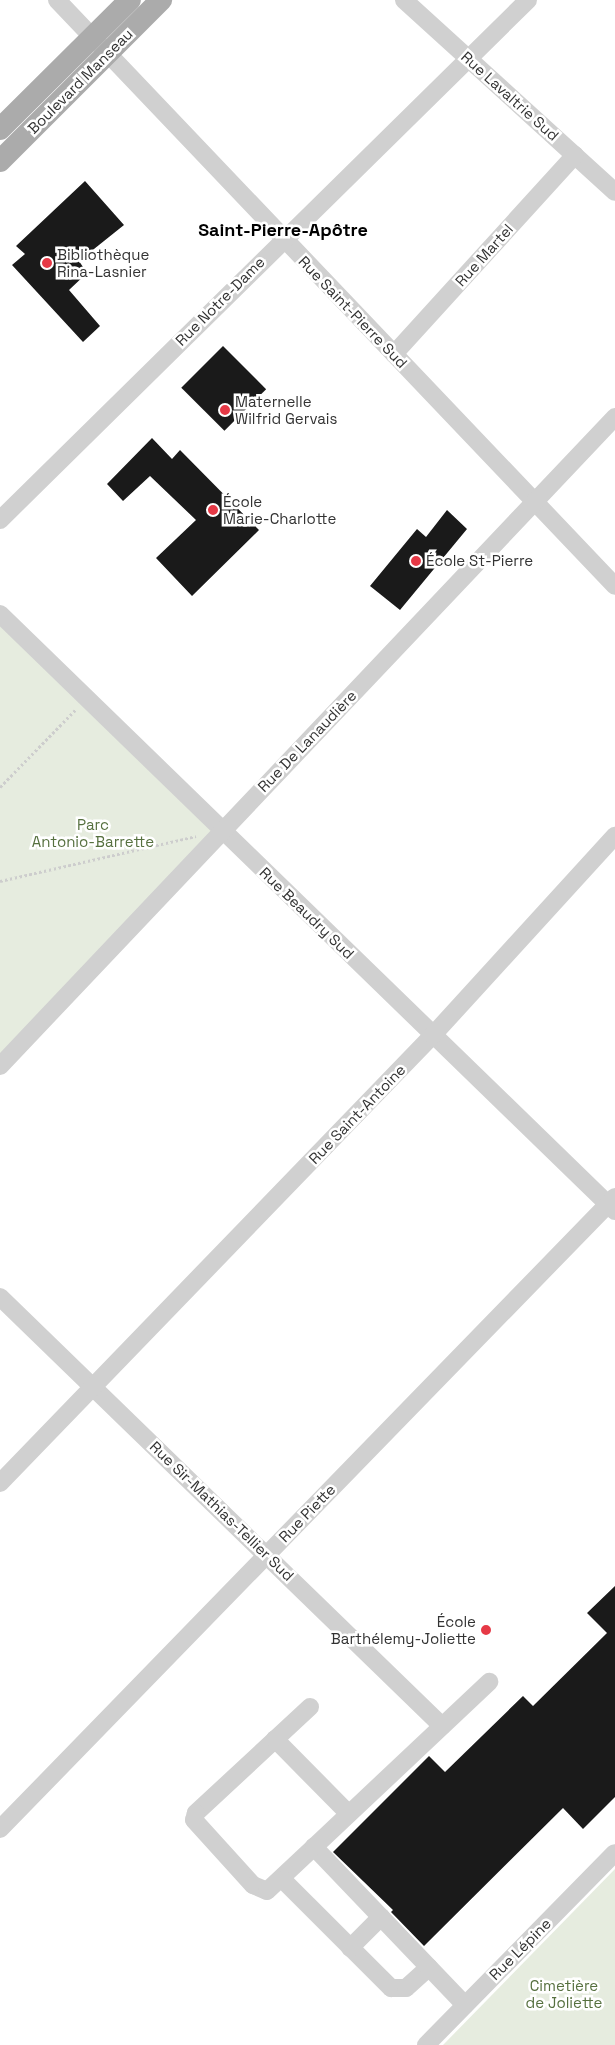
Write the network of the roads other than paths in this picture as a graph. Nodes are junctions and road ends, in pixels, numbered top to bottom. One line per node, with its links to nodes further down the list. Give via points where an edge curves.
1 (57, 0): 6 (street, Rue Saint-Pierre Sud)
2 (130, 0): 6 (main road, Boulevard Manseau)
3 (161, 0): 6 (main road, Boulevard Manseau)
4 (404, 0): 7 (street, Rue Lavaltrie Sud)
5 (528, 0): 7 (street, Rue Notre-Dame)
6 (100, 45): 8 (main road, Boulevard Manseau); 10 (main road, Boulevard Manseau); 12 (street, Rue Saint-Pierre Sud)
7 (468, 58): 9 (street, Rue Lavaltrie Sud); 12 (street, Rue Notre-Dame)
8 (0, 129)
9 (575, 155): 11 (street, Rue Lavaltrie Sud); 13 (street, Rue Martel)
10 (0, 161)
11 (615, 192)
12 (282, 238): 13 (street, Rue Saint-Pierre Sud); 16 (street, Rue Notre-Dame)
13 (394, 354): 15 (street, Rue Saint-Pierre Sud)
14 (615, 417): 15 (street, Rue De Lanaudière)
15 (536, 502): 17 (street, Rue Saint-Pierre Sud); 19 (street, Rue De Lanaudière)
16 (0, 520)
17 (615, 586)
18 (0, 614): 19 (street, Rue Beaudry Sud)
19 (222, 830): 21 (street, Rue Beaudry Sud); 22 (street, Rue De Lanaudière)
20 (615, 836): 21 (street, Rue Saint-Antoine)
21 (433, 1035): 23 (street, Rue Beaudry Sud); 25 (street, Rue Saint-Antoine)
22 (0, 1066)
23 (613, 1204): 27 (street, Rue Piette)
24 (0, 1297): 25 (street, Rue Sir-Mathias-Tellier Sud)
25 (94, 1387): 26 (street, Rue Saint-Antoine); 27 (street, Rue Sir-Mathias-Tellier Sud)
26 (0, 1483)
27 (267, 1554): 30 (street, Rue Sir-Mathias-Tellier Sud); 33 (street, Rue Piette)
28 (489, 1682): 30 (street)
29 (310, 1707): 31 (street)
30 (442, 1726): 32 (street)
31 (275, 1739): 32 (street); 36 (street, via 196,1813 194,1820 259,1889 272,1890)
32 (349, 1814): 34 (street)
33 (0, 1829)
34 (314, 1847): 36 (street); 37 (street)
35 (615, 1852): 40 (street, Rue Lépine)
36 (283, 1880): 38 (street)
37 (381, 1917): 38 (street); 39 (street)
38 (350, 1948): 39 (street, via 385,1983 398,1990 406,1988)
39 (429, 1967): 40 (street)
40 (465, 2005): 41 (street, Rue Lépine)
41 (426, 2045)

